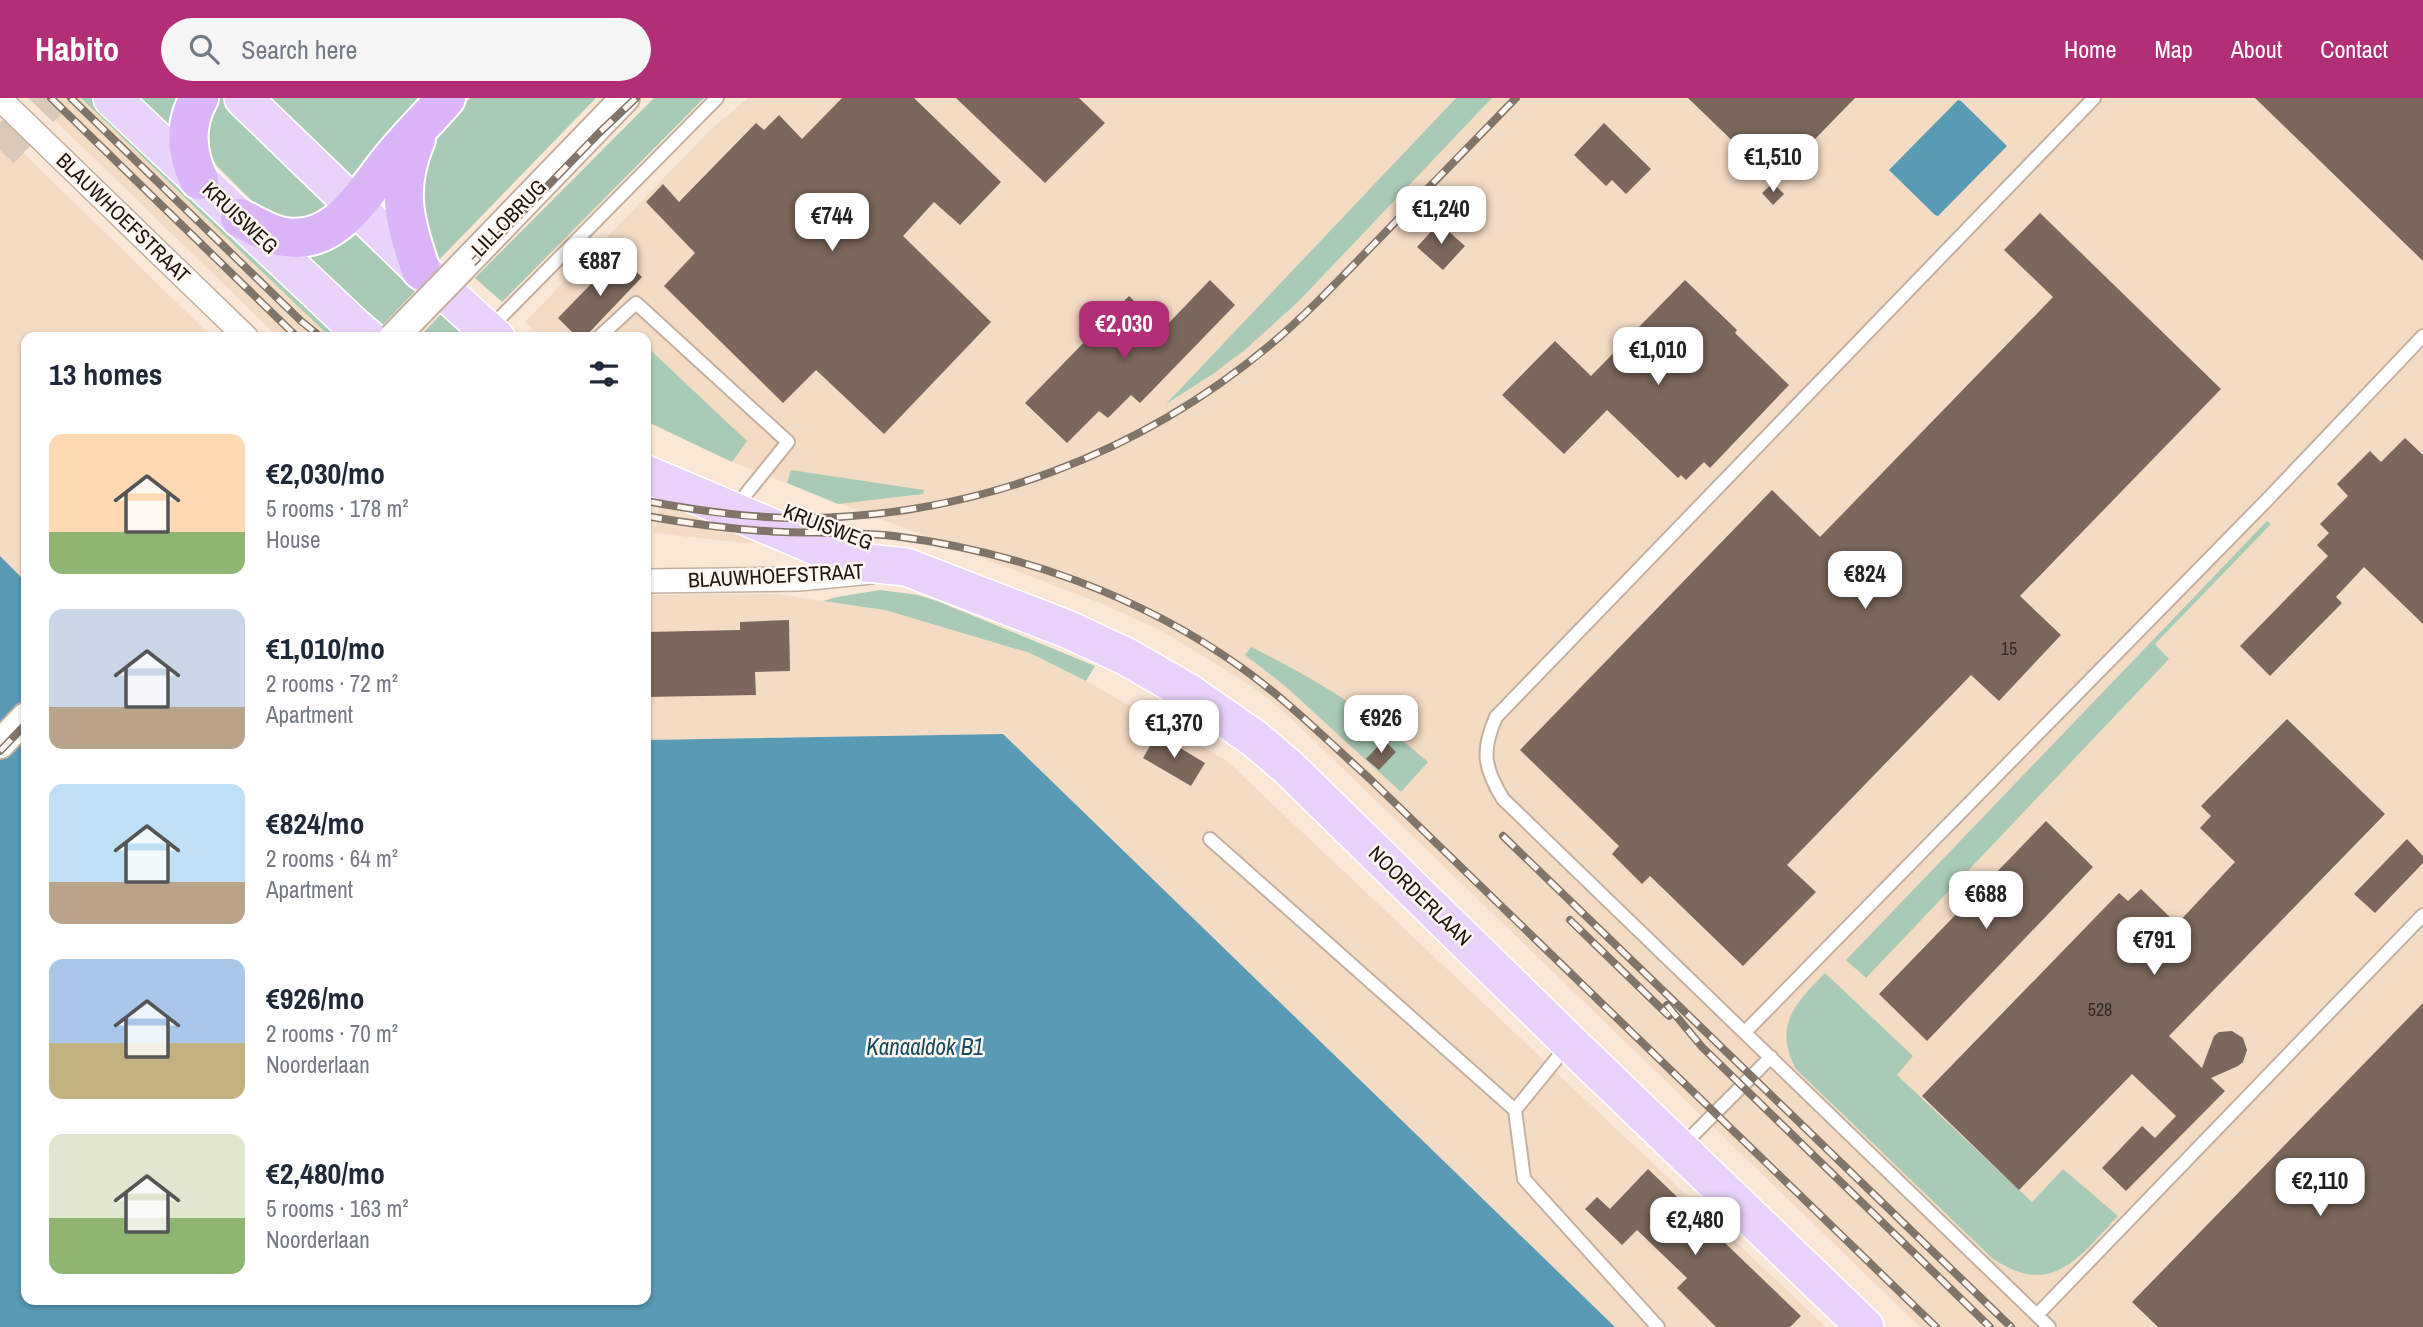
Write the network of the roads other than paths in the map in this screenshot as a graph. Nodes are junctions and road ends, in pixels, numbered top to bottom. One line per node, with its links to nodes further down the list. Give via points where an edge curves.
1 (112, 98): 10 (main road, KRUISWEG)
2 (199, 98): 10 (highway, via 192,111 188,145)
3 (243, 98): 11 (main road)
4 (446, 98): 9 (highway)
5 (625, 98): 16 (street, LILLOBRUG, bridge)
6 (717, 98): 18 (lane)
7 (2094, 98): 30 (lane, via 1496,717 1488,737 1485,756 1490,778 1503,799)
8 (0, 99): 14 (street, BLAUWHOEFSTRAAT)
9 (421, 127): 11 (highway); 13 (highway, via 410,152 403,214)
10 (199, 180): 12 (main road, KRUISWEG)
11 (355, 205): 12 (highway, via 331,229 309,237 285,237); 13 (main road)
12 (240, 218): 15 (main road, KRUISWEG)
13 (421, 270): 17 (main road)
14 (241, 332)
15 (361, 332)
16 (399, 332)
17 (490, 332)
18 (494, 332)
19 (605, 332): 23 (lane, via 636,303 788,442)
20 (2423, 336): 30 (lane)
21 (651, 452): 23 (main road, KRUISWEG)
22 (651, 476): 24 (main road, KRUISWEG, via 845,558)
23 (746, 494): 24 (main road, KRUISWEG, via 881,547)
24 (906, 567): 25 (street, BLAUWHOEFSTRAAT, via 799,579); 31 (main road, NOORDERLAAN, via 1127,657 1255,739)
25 (651, 581)
26 (21, 722): 27 (street)
27 (0, 744)
28 (1210, 839): 33 (lane)
29 (2423, 915): 35 (lane)
30 (1745, 1032): 32 (lane)
31 (1570, 1043): 33 (lane); 34 (main road, NOORDERLAAN)
32 (1771, 1057): 34 (lane); 35 (lane)
33 (1515, 1110): 36 (lane, via 1524,1179)
34 (1679, 1149): 37 (main road, NOORDERLAAN)
35 (2037, 1315): 38 (lane)
36 (1658, 1327)
37 (1865, 1327)
38 (2049, 1327)

